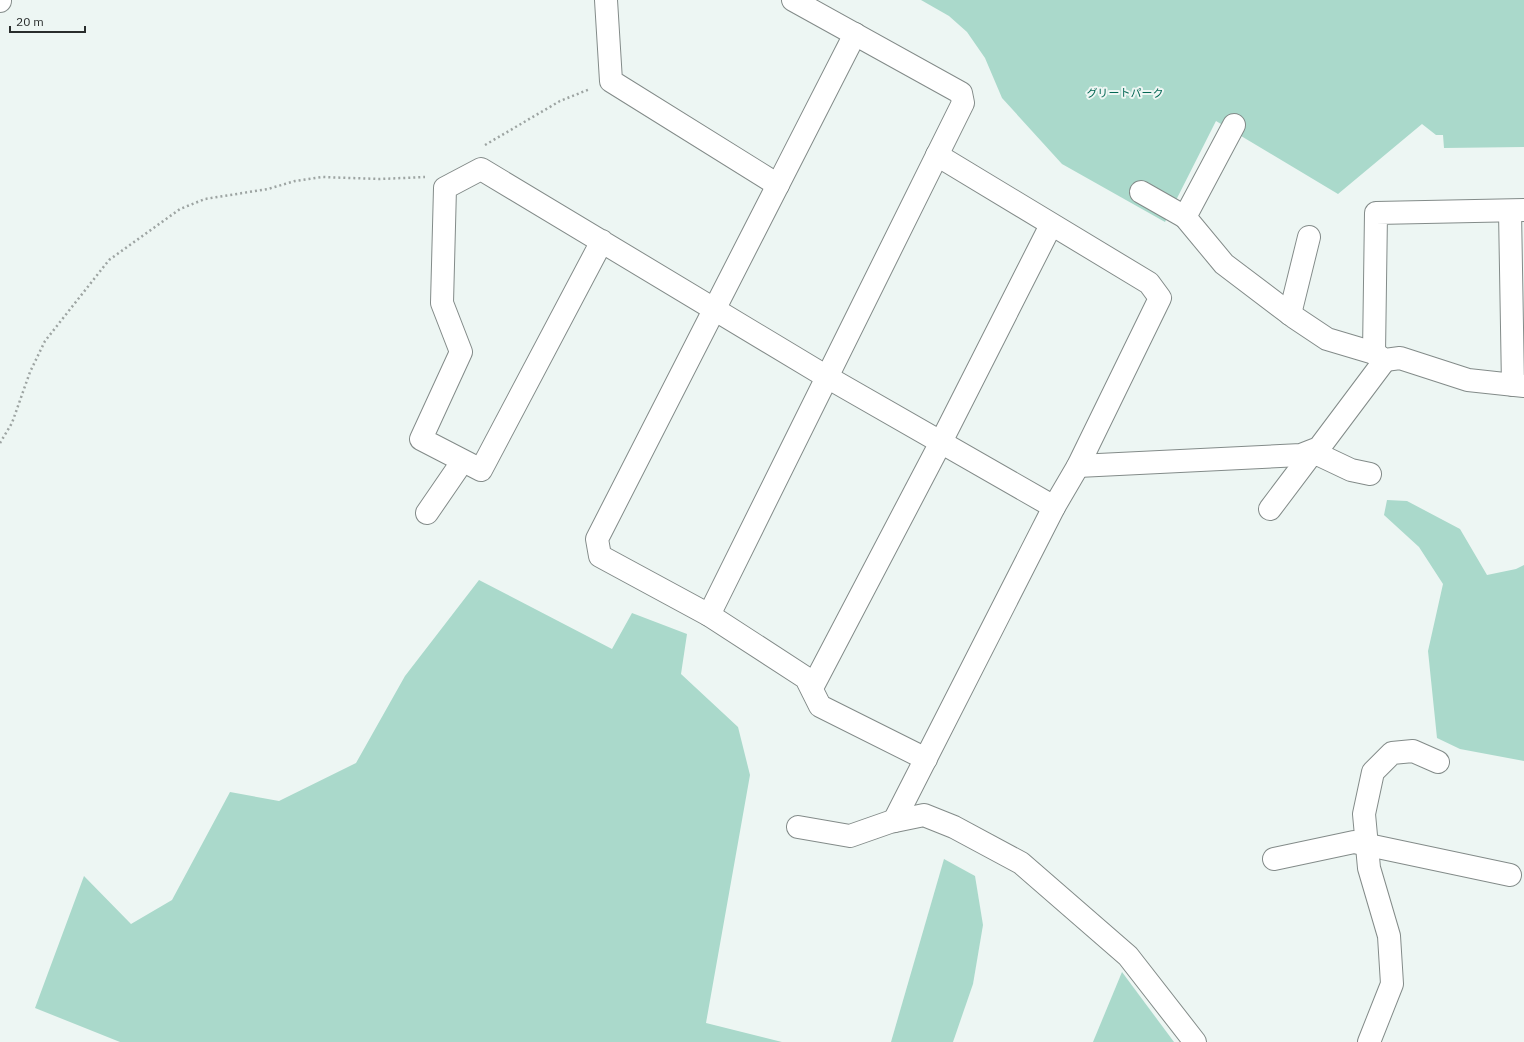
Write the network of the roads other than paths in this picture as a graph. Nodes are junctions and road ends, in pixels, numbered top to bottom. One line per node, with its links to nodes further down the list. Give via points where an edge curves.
1 (606, 0): 6 (street, via 610,81)
2 (794, 0): 3 (street)
3 (855, 34): 5 (street, via 961,93 964,103); 6 (street)
4 (1234, 124): 9 (street)
5 (937, 155): 10 (street); 16 (street)
6 (778, 185): 13 (street)
7 (1141, 192): 9 (street)
8 (1517, 211): 15 (street, via 1376,213); 17 (street)
9 (1185, 217): 14 (street, via 1224,264)
10 (1051, 224): 18 (street); 21 (street, via 1149,283 1160,298)
11 (1309, 237): 14 (street)
12 (602, 241): 13 (street); 20 (street, via 481,470); 20 (street, via 481,169 445,188 442,302 461,352 421,440)
13 (714, 309): 16 (street); 26 (street, via 597,539 600,556)
14 (1290, 314): 15 (street, via 1327,339)
15 (1379, 356): 17 (street, via 1400,358 1468,380); 19 (street, via 1319,448)
16 (826, 377): 18 (street); 26 (street)
17 (1519, 386)
18 (941, 442): 23 (street); 27 (street)
19 (1313, 452): 21 (street, via 1301,455); 22 (street, via 1351,470); 24 (street)
20 (462, 462): 25 (street)
21 (1078, 466): 23 (street)
22 (1370, 474)
23 (1054, 507): 28 (street)
24 (1270, 509)
25 (427, 513)
26 (708, 615): 27 (street, via 806,678)
27 (812, 688): 28 (street, via 820,706)
28 (926, 759): 30 (street)
29 (1438, 762): 32 (street, via 1412,752 1392,753 1373,772 1364,814)
30 (894, 821): 31 (street, via 850,836); 35 (street, via 924,815 954,827 1021,863 1128,956)
31 (798, 827)
32 (1366, 844): 33 (street, via 1354,842); 34 (street); 36 (street, via 1368,868 1389,936 1392,984)
33 (1274, 860)
34 (1510, 875)
35 (1195, 1042)
36 (1369, 1042)

